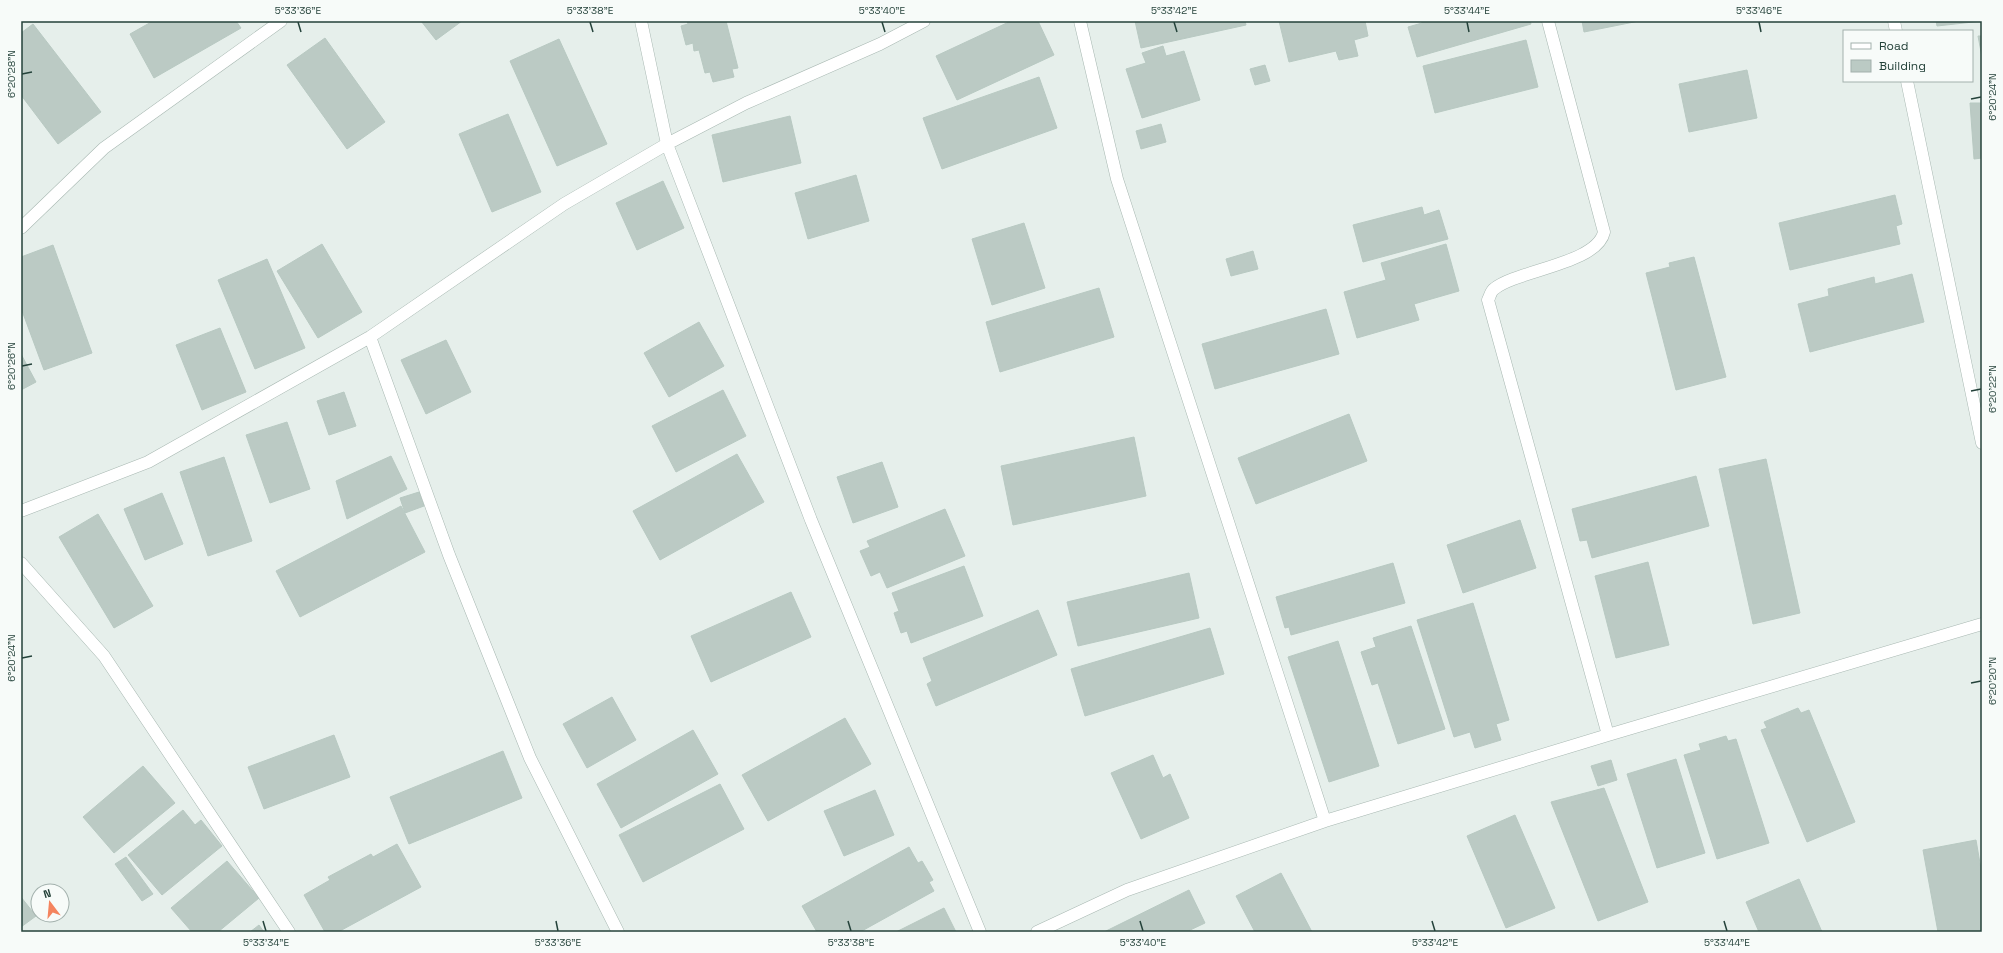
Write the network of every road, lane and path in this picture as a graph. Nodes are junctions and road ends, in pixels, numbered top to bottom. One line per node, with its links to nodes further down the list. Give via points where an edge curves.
1 (281, 21): 8 (street, via 104,148)
2 (641, 21): 7 (street)
3 (924, 21): 7 (street, via 880,44 746,103)
4 (1080, 21): 15 (street, via 1117,179)
5 (1548, 21): 14 (street, via 1604,232 1603,239 1593,248 1560,265 1507,282 1493,290 1488,300)
6 (1907, 82): 10 (street)
7 (667, 144): 9 (street, via 564,204); 18 (street, via 812,520)
8 (21, 228)
9 (370, 337): 11 (street, via 148,462); 17 (street, via 449,555 530,758)
10 (1982, 443)
11 (21, 511)
12 (21, 563): 16 (street, via 104,656)
13 (1982, 624): 14 (street)
14 (1608, 735): 15 (street)
15 (1325, 821): 19 (street, via 1127,890)
16 (290, 932)
17 (618, 932)
18 (980, 932)
19 (1037, 932)

